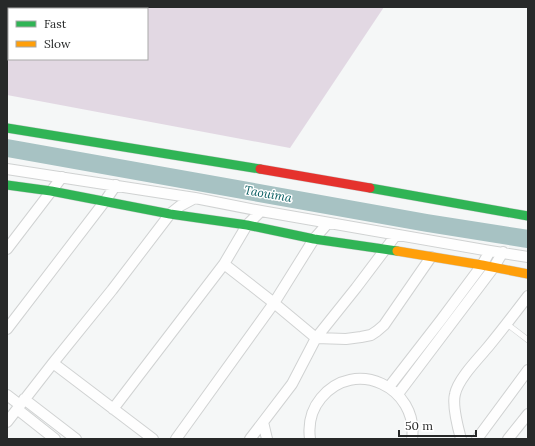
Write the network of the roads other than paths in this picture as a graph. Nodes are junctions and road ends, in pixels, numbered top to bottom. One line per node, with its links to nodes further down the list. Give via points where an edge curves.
1 (7, 128): 11 (street, via 234,164)
2 (7, 169): 3 (street)
3 (62, 177): 5 (street); 6 (street)
4 (7, 184): 6 (street)
5 (116, 185): 7 (street); 8 (street)
6 (51, 190): 8 (street); 16 (street)
7 (195, 198): 9 (street); 10 (street)
8 (105, 201): 10 (street); 29 (street)
9 (261, 211): 12 (street); 13 (street)
10 (170, 214): 13 (street); 32 (street)
11 (528, 216)
12 (328, 223): 14 (street); 15 (street)
13 (247, 226): 15 (street); 22 (street)
14 (396, 234): 17 (street); 18 (street)
15 (314, 239): 17 (street); 27 (street)
16 (7, 249)
17 (385, 249): 20 (street); 30 (street)
18 (490, 251): 19 (street); 23 (street)
19 (503, 252): 21 (street); 24 (street)
20 (431, 257): 23 (street); 30 (street, via 392,315 377,331 361,337)
21 (528, 257)
22 (224, 264): 27 (street); 38 (street)
23 (482, 265): 24 (street); 34 (street)
24 (494, 267): 25 (street); 35 (street)
25 (528, 274)
26 (528, 296): 28 (street)
27 (274, 303): 30 (street); 46 (street)
28 (507, 324): 31 (lane); 51 (street, via 458,384 454,394)
29 (7, 328)
30 (316, 338): 41 (street, via 292,384)
31 (528, 340)
32 (53, 363): 37 (street); 38 (street)
33 (528, 370): 42 (street)
34 (389, 387): 35 (street); 49 (street, via 363,378 336,385 316,403 309,426)
35 (398, 394): 50 (street, via 410,414)
36 (7, 395): 37 (street)
37 (21, 404): 40 (street); 43 (street); 44 (street)
38 (113, 409): 45 (street)
39 (528, 414): 52 (street)
40 (7, 422)
41 (263, 422): 47 (street); 48 (street)
42 (480, 438)
43 (55, 439)
44 (76, 439)
45 (153, 439)
46 (176, 439)
47 (250, 439)
48 (267, 439)
49 (310, 439)
50 (412, 439)
51 (461, 439)
52 (508, 439)

